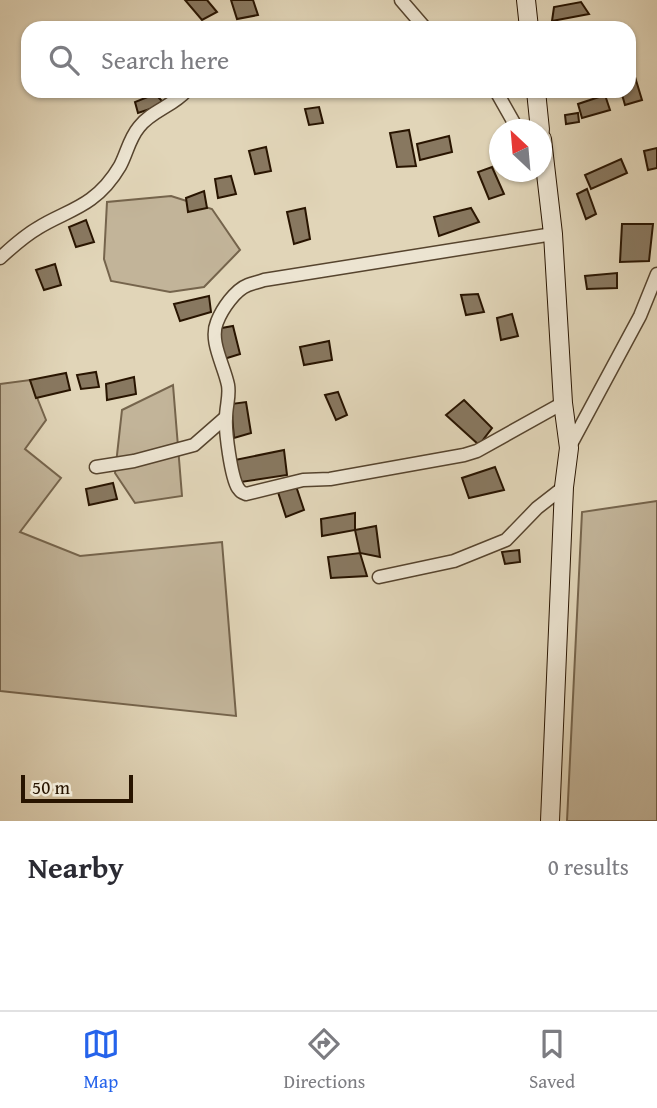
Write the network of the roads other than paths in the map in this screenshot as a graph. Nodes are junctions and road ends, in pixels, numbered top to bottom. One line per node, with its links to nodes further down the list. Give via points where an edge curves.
1 (401, 0): 3 (street)
2 (526, 0): 4 (main road)
3 (419, 21)
4 (528, 21)
5 (179, 98): 12 (street, via 139,127 119,167 91,200 38,228)
6 (500, 98): 8 (street)
7 (537, 98): 9 (main road)
8 (513, 119)
9 (539, 119)
10 (545, 182): 11 (main road)
11 (553, 234): 14 (main road); 15 (street, via 246,285 225,308 213,335 228,387)
12 (0, 258)
13 (657, 274): 16 (street, via 640,316)
14 (564, 403): 15 (street, via 464,455 303,480 246,494 236,485); 16 (main road)
15 (226, 417): 17 (street, via 194,445)
16 (569, 448): 18 (main road)
17 (96, 467)
18 (564, 487): 19 (street, via 506,540 454,561); 20 (main road)
19 (379, 577)
20 (550, 821)

